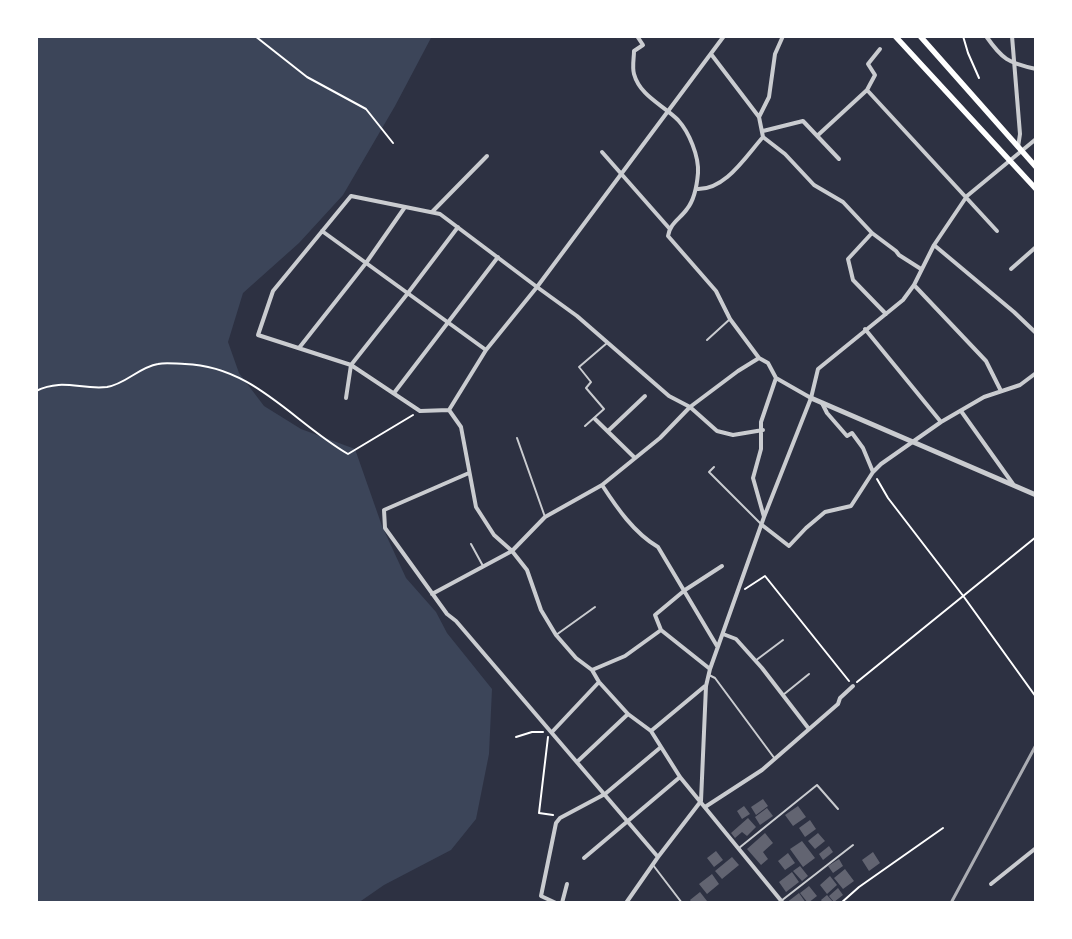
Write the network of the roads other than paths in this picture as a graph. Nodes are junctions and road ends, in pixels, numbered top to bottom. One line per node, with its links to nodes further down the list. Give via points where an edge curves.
1 (637, 36): 13 (street, via 643,44 634,51 634,73 643,90)
2 (724, 36): 9 (street)
3 (784, 36): 14 (street, via 776,54 769,97)
4 (895, 36): 23 (main road)
5 (920, 36): 24 (main road)
6 (986, 36): 10 (street, via 1000,56)
7 (1012, 36): 10 (street)
8 (880, 49): 12 (street, via 868,64 875,75)
9 (711, 54): 13 (street); 14 (street)
10 (1013, 64): 11 (street); 20 (street, via 1020,134)
11 (1036, 68)
12 (867, 90): 16 (street); 28 (street)
13 (667, 112): 25 (street); 26 (street, via 678,120 695,153 698,170)
14 (759, 117): 15 (street)
15 (763, 131): 16 (street, via 803,121); 17 (street)
16 (817, 136): 22 (street)
17 (764, 137): 26 (street, via 721,183 706,189); 35 (street, via 786,154 814,185 843,202)
18 (1035, 142): 20 (street)
19 (602, 152): 25 (street)
20 (1017, 154): 23 (street)
21 (487, 156): 30 (street)
22 (840, 159)
23 (1009, 160): 27 (main road); 28 (street)
24 (1036, 167)
25 (621, 175): 32 (street); 43 (street)
26 (696, 188): 32 (street, via 688,208)
27 (1036, 189)
28 (967, 196): 34 (street); 36 (street)
29 (406, 207): 30 (street); 33 (street, via 350,196); 39 (street)
30 (432, 212): 31 (street)
31 (458, 227): 38 (street); 44 (street)
32 (669, 228): 46 (street, via 668,236 716,291)
33 (322, 231): 39 (street); 52 (street, via 273,291 258,334)
34 (997, 231)
35 (872, 233): 40 (street); 45 (street, via 848,259 853,280)
36 (934, 245): 40 (street); 49 (street)
37 (1036, 247): 41 (street)
38 (498, 257): 43 (street); 47 (street)
39 (366, 263): 44 (street); 52 (street)
40 (922, 269): 42 (street)
41 (1011, 269)
42 (914, 285): 45 (street, via 903,300); 58 (street, via 986,361)
43 (537, 287): 51 (street); 53 (street)
44 (408, 293): 47 (street); 55 (street)
45 (886, 314): 48 (street)
46 (730, 319): 50 (lane); 54 (street)
47 (448, 322): 53 (street); 59 (street)
48 (865, 330): 62 (street, via 818,369); 68 (street)
49 (1036, 333)
50 (707, 340)
51 (609, 341): 64 (street, via 669,396); 67 (lane, via 579,367 591,382 586,388 604,409)
52 (299, 348): 55 (street)
53 (486, 350): 65 (street)
54 (759, 358): 57 (street, via 768,363); 64 (street)
55 (351, 364): 59 (street); 61 (street)
56 (1036, 373): 58 (street, via 1020,385)
57 (776, 378): 62 (street); 70 (street, via 761,422)
58 (1001, 392): 66 (street, via 984,397)
59 (394, 393): 65 (street, via 420,411)
60 (645, 396): 71 (street)
61 (346, 398)
62 (811, 398): 63 (street); 82 (street)
63 (822, 403): 73 (street); 76 (street, via 847,436 852,433 863,448)
64 (690, 407): 70 (street, via 724,434); 74 (street)
65 (449, 410): 77 (street, via 461,427)
66 (961, 411): 68 (street); 79 (street)
67 (595, 418): 69 (lane); 71 (street)
68 (941, 422): 73 (street)
69 (586, 426)
70 (763, 430): 82 (street, via 752,478)
71 (608, 431): 74 (street)
72 (517, 438): 81 (lane)
73 (914, 442): 76 (street); 79 (street)
74 (635, 458): 78 (street)
75 (714, 467): 83 (lane, via 709,472)
76 (873, 472): 83 (street, via 851,506 825,512 789,546)
77 (469, 473): 85 (street, via 476,507 494,535); 89 (street, via 384,510 385,528)
78 (602, 485): 81 (street); 88 (street, via 646,540 658,547)
79 (1014, 485): 80 (street)
80 (1036, 495)
81 (546, 517): 85 (street)
82 (764, 517): 83 (street)
83 (762, 525): 93 (street)
84 (471, 544): 87 (lane)
85 (512, 551): 87 (street); 92 (street, via 527,570 541,610)
86 (722, 566): 88 (street)
87 (483, 567): 89 (street)
88 (685, 590): 91 (street, via 655,615); 95 (street)
89 (432, 594): 108 (street)
90 (595, 607): 92 (lane)
91 (661, 630): 97 (street); 98 (street, via 625,656)
92 (556, 634): 98 (street, via 576,658)
93 (722, 634): 95 (street); 96 (street, via 736,639)
94 (783, 640): 96 (lane)
95 (718, 646): 97 (street)
96 (755, 661): 104 (street)
97 (710, 669): 100 (street)
98 (592, 670): 101 (street)
99 (809, 674): 104 (lane)
100 (709, 675): 102 (street); 110 (lane, via 715,678)
101 (599, 682): 105 (street); 108 (street)
102 (706, 686): 107 (street); 114 (street)
103 (853, 686): 106 (street)
104 (783, 695): 106 (street)
105 (628, 714): 107 (street); 111 (street)
106 (809, 729): 110 (street)
107 (651, 731): 109 (street)
108 (551, 734): 111 (street)
109 (661, 746): 112 (street); 113 (street)
110 (775, 759): 115 (street)
111 (578, 762): 113 (street)
112 (680, 776): 114 (street); 117 (street)
113 (605, 794): 117 (street); 127 (street, via 556,823 541,896)
114 (701, 801): 115 (street); 121 (street)
115 (706, 807): 119 (street)
116 (838, 809): 119 (lane, via 817,785)
117 (629, 821): 121 (street); 122 (street)
118 (853, 845): 126 (lane)
119 (739, 848): 126 (street)
120 (1036, 848): 125 (street)
121 (658, 856): 123 (street)
122 (584, 858)
123 (653, 865): 129 (street); 130 (lane)
124 (567, 884): 128 (street)
125 (991, 884)
126 (782, 902)
127 (556, 903)
128 (562, 903)
129 (626, 903)
130 (682, 903)

